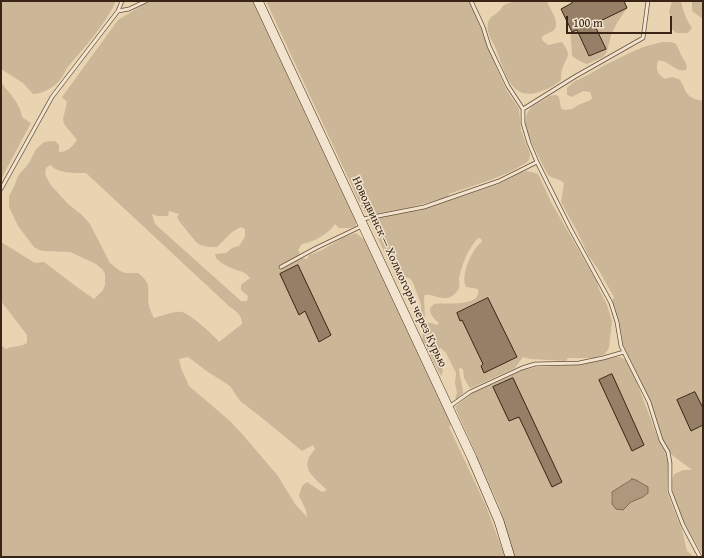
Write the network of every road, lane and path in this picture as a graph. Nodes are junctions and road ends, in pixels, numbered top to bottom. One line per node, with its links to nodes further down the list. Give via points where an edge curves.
1 (122, 1): 6 (lane)
2 (146, 1): 6 (lane)
3 (258, 1): 10 (main road, Новодвинск — Холмогоры через Курью)
4 (471, 1): 7 (lane, via 508,86)
5 (648, 1): 7 (lane, via 643,38)
6 (118, 11): 9 (lane, via 52,97)
7 (523, 109): 8 (lane, via 523,123)
8 (537, 162): 10 (lane, via 499,181 424,207); 12 (lane, via 611,303)
9 (1, 189)
10 (362, 222): 11 (lane); 13 (main road, Новодвинск — Холмогоры через Курью)
11 (281, 267)
12 (624, 352): 13 (lane, via 578,363 535,364 522,368 470,392); 15 (lane, via 668,452 670,491 683,525)
13 (449, 407): 14 (main road, Новодвинск — Холмогоры через Курью, via 499,521)
14 (510, 557)
15 (700, 557)

